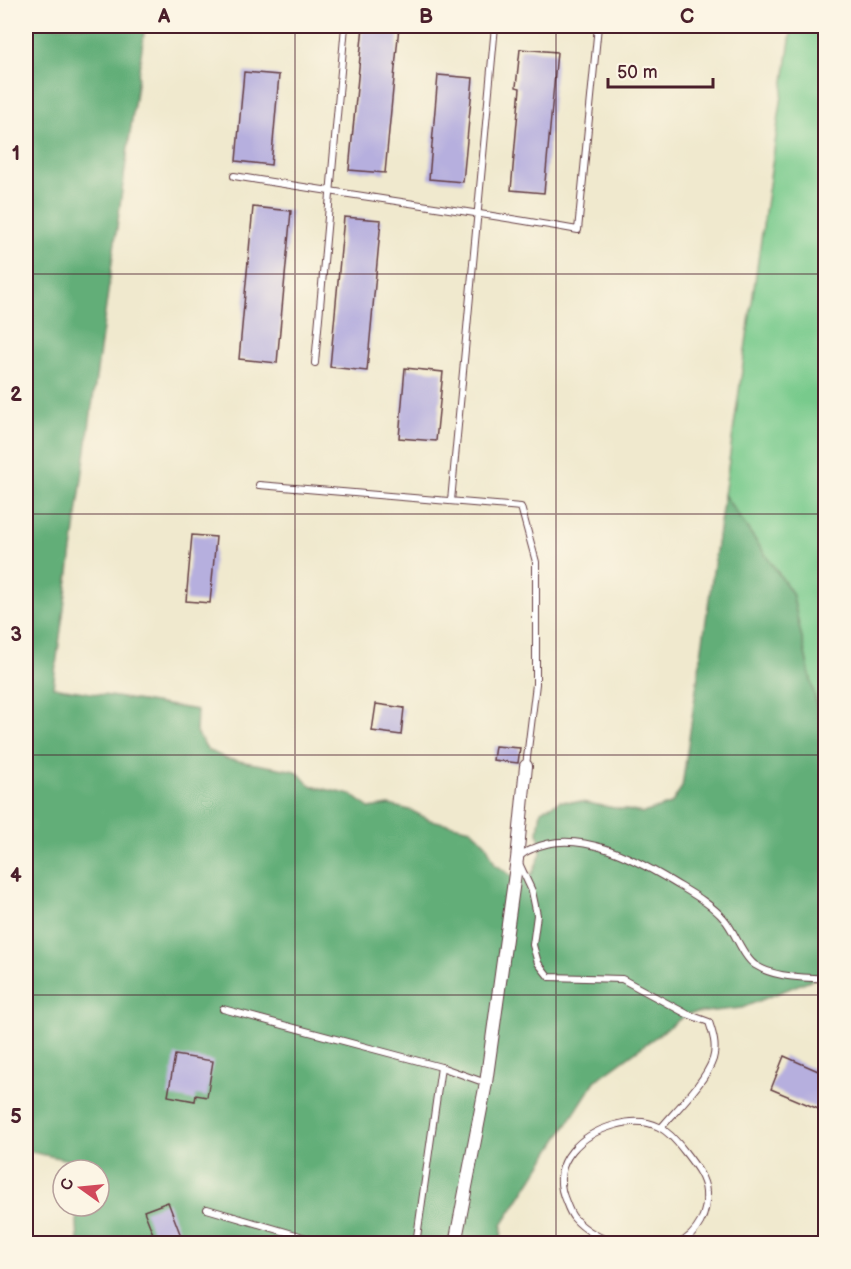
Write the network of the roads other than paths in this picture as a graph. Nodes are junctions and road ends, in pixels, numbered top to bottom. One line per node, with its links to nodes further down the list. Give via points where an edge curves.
1 (345, 26): 5 (lane)
2 (495, 26): 6 (lane)
3 (598, 26): 6 (lane, via 578,230)
4 (234, 176): 5 (lane)
5 (330, 192): 6 (lane); 7 (lane)
6 (477, 213): 9 (lane)
7 (315, 363)
8 (259, 485): 9 (lane)
9 (451, 501): 10 (lane, via 521,507 536,562 536,684)
10 (526, 766): 11 (street)
11 (517, 859): 12 (lane, via 532,848 551,843 584,843 605,848 645,866 702,900 725,920 752,964 768,972); 15 (street); 16 (lane, via 532,891 537,915 532,945 538,963 549,977 622,979 709,1022 714,1039 713,1059 699,1083)
12 (825, 979)
13 (223, 1009): 14 (lane)
14 (441, 1067): 15 (lane); 19 (lane)
15 (486, 1083): 20 (street)
16 (661, 1128): 21 (lane, via 635,1122 607,1127 589,1136 566,1159 561,1189 573,1217); 22 (lane, via 682,1147 706,1186 705,1216 696,1230)
17 (207, 1209): 18 (lane)
18 (327, 1244)
19 (416, 1244)
20 (455, 1244)
21 (616, 1244)
22 (678, 1244)

